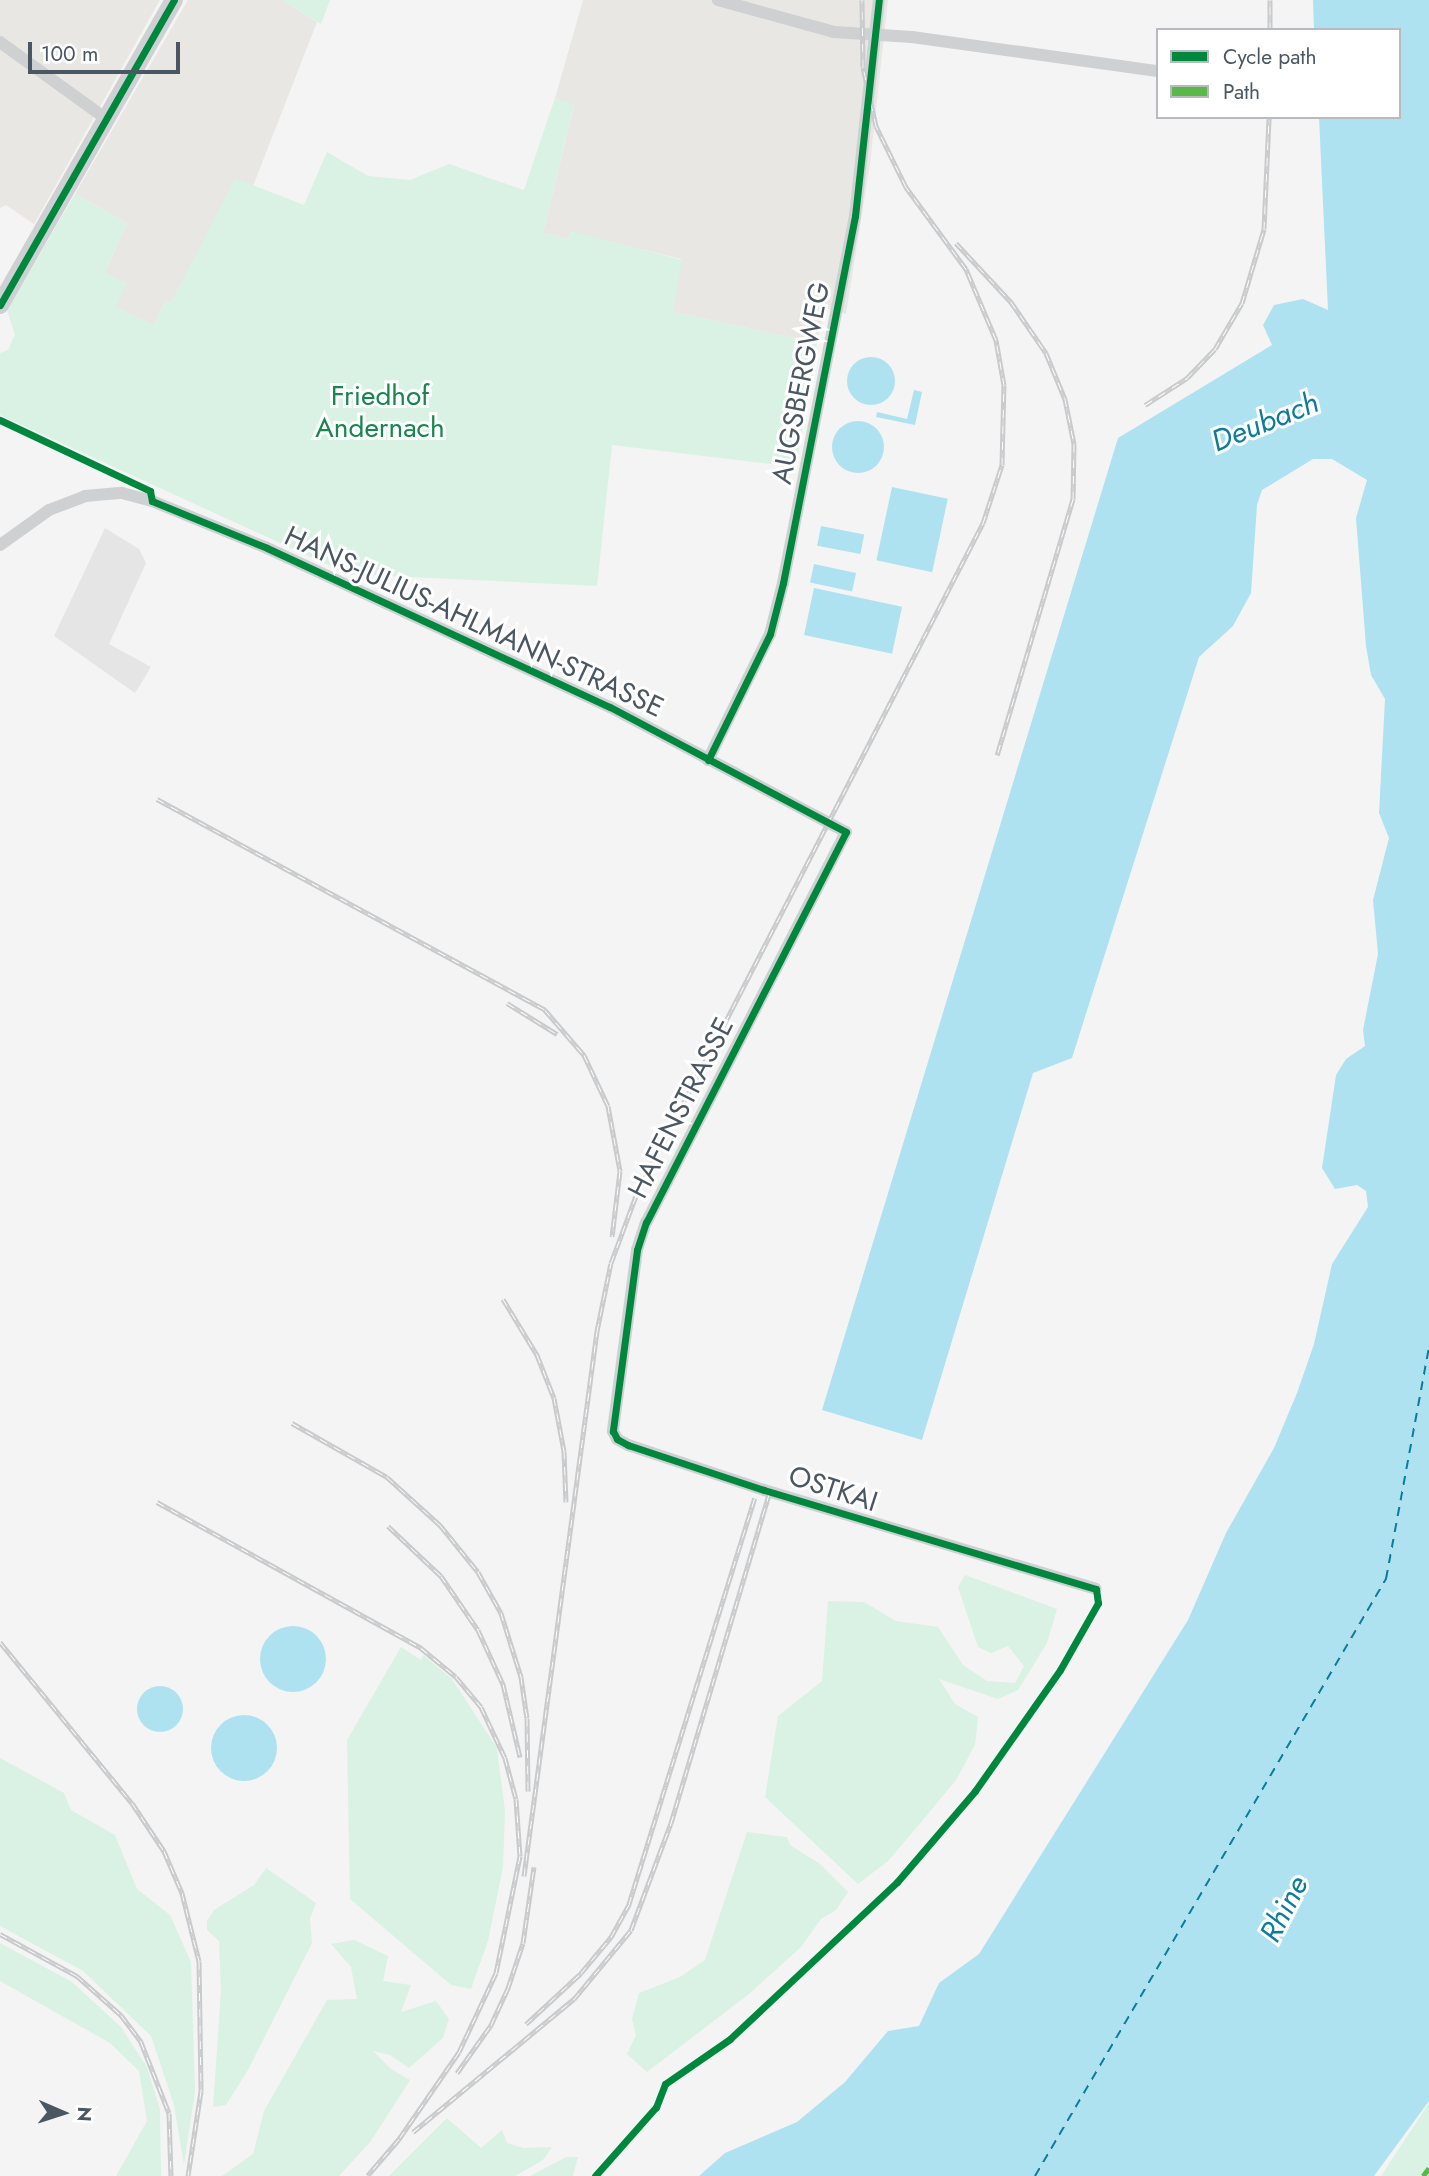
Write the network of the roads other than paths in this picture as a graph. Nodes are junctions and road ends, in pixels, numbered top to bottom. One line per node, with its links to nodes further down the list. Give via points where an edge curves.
1 (174, 0): 7 (street)
2 (718, 0): 4 (street, via 835,32)
3 (879, 0): 4 (street, AUGSBERGWEG)
4 (876, 35): 6 (street); 10 (street, AUGSBERGWEG, via 855,216 783,583 770,634)
5 (0, 42): 7 (street)
6 (1156, 71)
7 (105, 118): 8 (street)
8 (0, 305)
9 (0, 545): 10 (street, HANS-JULIUS-AHLMANN-STRASSE, via 49,510 85,496 122,493 152,501 519,663)
10 (708, 760): 11 (street, HANS-JULIUS-AHLMANN-STRASSE)
11 (846, 832): 12 (street, HAFENSTRASSE, via 646,1222 637,1250)
12 (612, 1422): 13 (street, OSTKAI, via 617,1439 628,1445 906,1535)
13 (1096, 1589)

